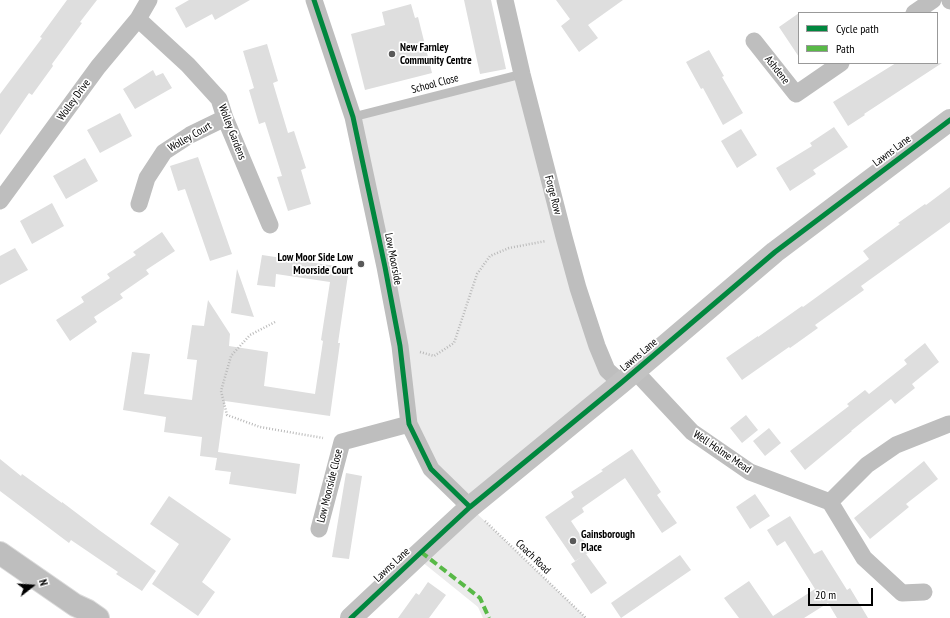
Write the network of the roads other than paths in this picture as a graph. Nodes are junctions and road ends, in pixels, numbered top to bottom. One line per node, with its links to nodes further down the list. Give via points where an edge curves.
1 (149, 0): 6 (street, Wolley Drive)
2 (314, 0): 10 (street, Low Moorside)
3 (505, 0): 9 (street, Forge Row)
4 (934, 0): 5 (street)
5 (916, 12)
6 (138, 19): 11 (street, Wolley Gardens, via 188,65 219,99); 13 (street, Wolley Drive, via 98,67)
7 (754, 41): 8 (street, Ashdene, via 796,94)
8 (840, 64)
9 (522, 74): 10 (lane, School Close); 16 (street, Forge Row, via 578,288 598,346 608,370)
10 (353, 117): 17 (street, Low Moorside, via 400,346)
11 (225, 118): 14 (street, Wolley Court, via 190,135 164,152 147,178); 15 (street, Wolley Gardens)
12 (950, 120): 16 (street, Lawns Lane, via 775,252)
13 (0, 200)
14 (139, 204)
15 (270, 225)
16 (628, 377): 19 (street, Well Holme Mead, via 692,432 750,472); 20 (street, Lawns Lane)
17 (409, 424): 20 (street, Low Moorside, via 431,468); 21 (street, Low Moorside Close, via 342,442)
18 (949, 424): 19 (street, via 896,445 867,465)
19 (830, 502): 23 (street, via 864,558 902,593)
20 (470, 507): 25 (street, Lawns Lane)
21 (319, 529)
22 (0, 552): 24 (main road, via 74,606)
23 (924, 592)
24 (98, 618)
25 (351, 618)

